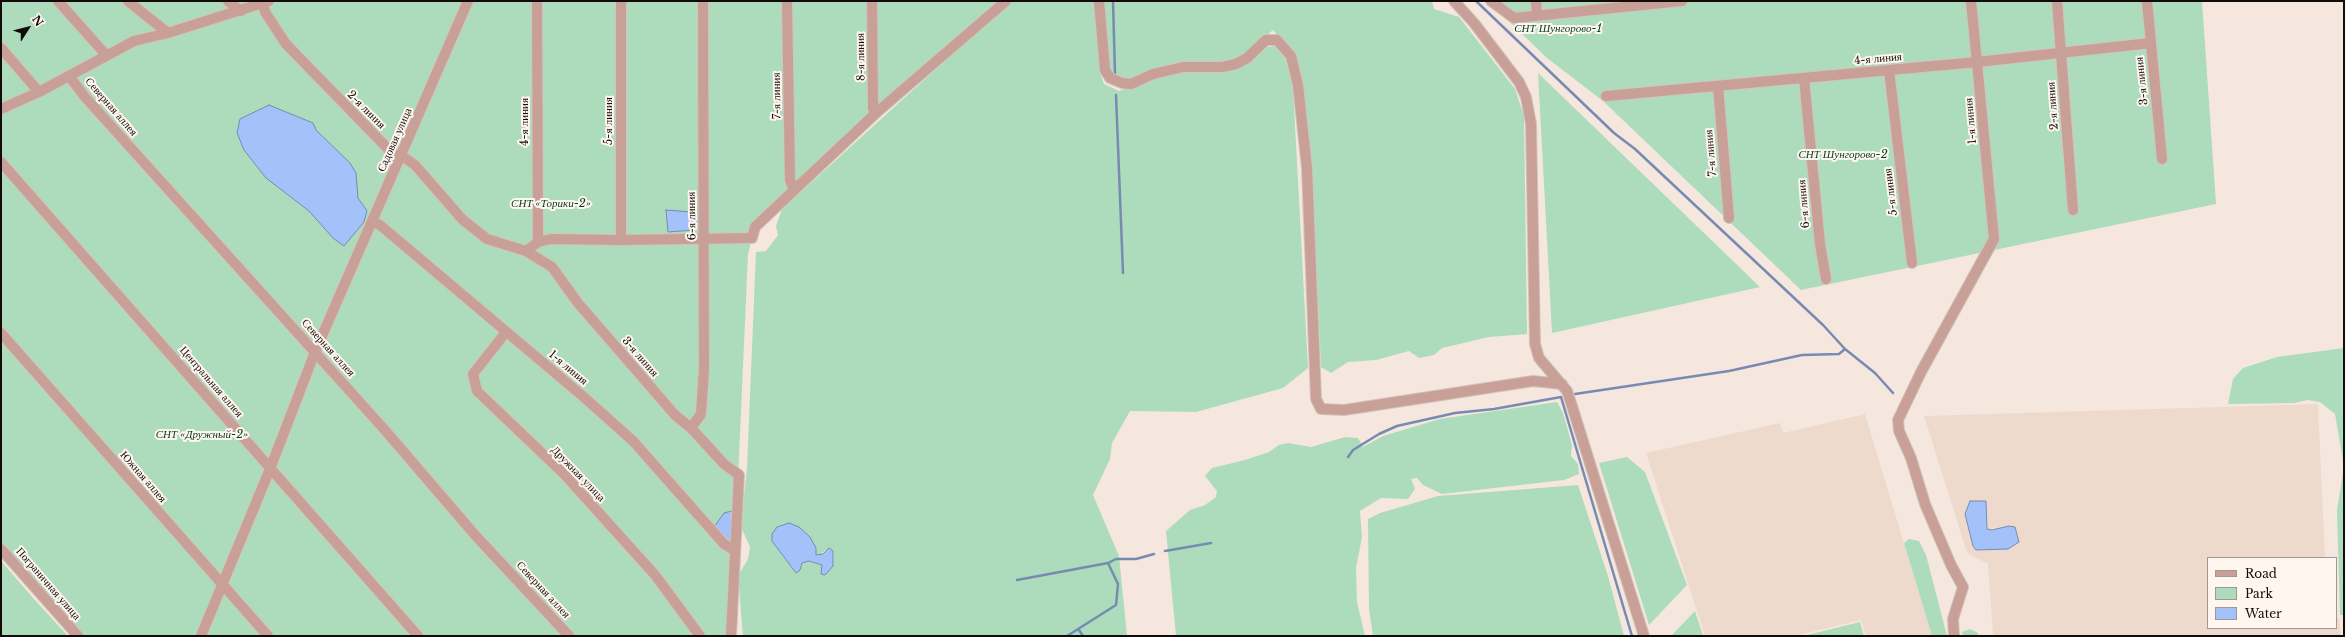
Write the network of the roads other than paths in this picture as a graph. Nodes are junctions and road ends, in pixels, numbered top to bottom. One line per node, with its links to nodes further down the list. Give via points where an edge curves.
1 (58, 1): 27 (street)
2 (128, 1): 23 (street)
3 (228, 1): 21 (street)
4 (468, 1): 37 (street, Садовая улица)
5 (537, 1): 46 (street, 4-я линия)
6 (621, 1): 45 (street, 5-я линия)
7 (703, 1): 44 (street, 6-я линия)
8 (787, 1): 40 (street, 7-я линия, via 790,180)
9 (872, 1): 36 (street, 8-я линия, via 873,108)
10 (1006, 1): 36 (street)
11 (1099, 1): 53 (street, via 1105,70 1110,78 1122,83 1131,84 1153,74 1183,67 1222,67 1236,64 1247,58 1266,40 1277,40 1291,56 1298,85 1307,168 1316,399 1321,409 1344,410 1533,381)
12 (1454, 1): 53 (street, via 1519,82 1526,97 1531,124 1535,344 1539,358)
13 (1491, 1): 22 (street, via 1509,17)
14 (1536, 1): 22 (street)
15 (1682, 1): 20 (street)
16 (1971, 1): 28 (street, 1-я линия)
17 (2057, 1): 26 (street, 2-я линия)
18 (2147, 1): 24 (street, 3-я линия)
19 (266, 2): 21 (street); 37 (street, 2-я линия, via 266,12 286,44 394,155)
20 (1623, 4): 22 (street)
21 (241, 11): 23 (street)
22 (1537, 16)
23 (168, 33): 27 (street, via 134,41)
24 (2151, 43): 26 (street, 4-я линия); 38 (street, 3-я линия)
25 (1, 48): 33 (street)
26 (2061, 52): 28 (street, 4-я линия); 41 (street, 2-я линия)
27 (106, 55): 30 (street)
28 (1977, 62): 29 (street, 4-я линия); 67 (street, 1-я линия, via 1994,240 1921,372 1898,420 1899,430 1911,458 1925,504 1963,587 1953,619)
29 (1889, 70): 31 (street, 4-я линия); 48 (street, 5-я линия)
30 (69, 76): 33 (street); 52 (street, Северная аллея, via 85,97)
31 (1804, 78): 32 (street, 4-я линия); 49 (street, 6-я линия, via 1820,244)
32 (1718, 86): 34 (street, 4-я линия); 42 (street, 7-я линия)
33 (39, 92): 35 (street)
34 (1606, 96)
35 (1, 109)
36 (876, 113): 40 (street)
37 (402, 156): 43 (street, Садовая улица); 47 (street, 2-я линия, via 415,165 462,219 487,239)
38 (2162, 159)
39 (1, 162): 55 (street, Центральная аллея)
40 (794, 190): 44 (street, via 755,227 752,238)
41 (2072, 210)
42 (1729, 218)
43 (372, 221): 50 (street, 1-я линия, via 380,225); 52 (street, Садовая улица)
44 (704, 238): 45 (street); 54 (street, 6-я линия, via 704,369 701,414)
45 (621, 240): 46 (street, via 551,239)
46 (538, 242): 47 (street)
47 (526, 251): 54 (street, 3-я линия, via 552,267 578,303 623,356 675,415)
48 (1912, 263)
49 (1826, 279)
50 (506, 332): 57 (street, 1-я линия, via 633,441 724,544); 64 (street, Дружная улица, via 473,374 477,391 564,474 655,575)
51 (1, 333): 58 (street, Южная аллея)
52 (315, 352): 55 (street, Садовая улица); 63 (street, Северная аллея, via 475,535)
53 (1562, 384): 66 (street, via 1572,403)
54 (691, 428): 57 (street, 3-я линия, via 724,464 739,475)
55 (270, 468): 58 (street, Садовая улица); 62 (street, Центральная аллея)
56 (1, 549): 59 (street, Пограничная улица)
57 (734, 550): 65 (street)
58 (222, 584): 60 (street, Садовая улица); 61 (street, Южная аллея)
59 (78, 636)
60 (201, 636)
61 (268, 636)
62 (418, 636)
63 (569, 636)
64 (700, 636)
65 (731, 636)
66 (1644, 636)
67 (1954, 636)

